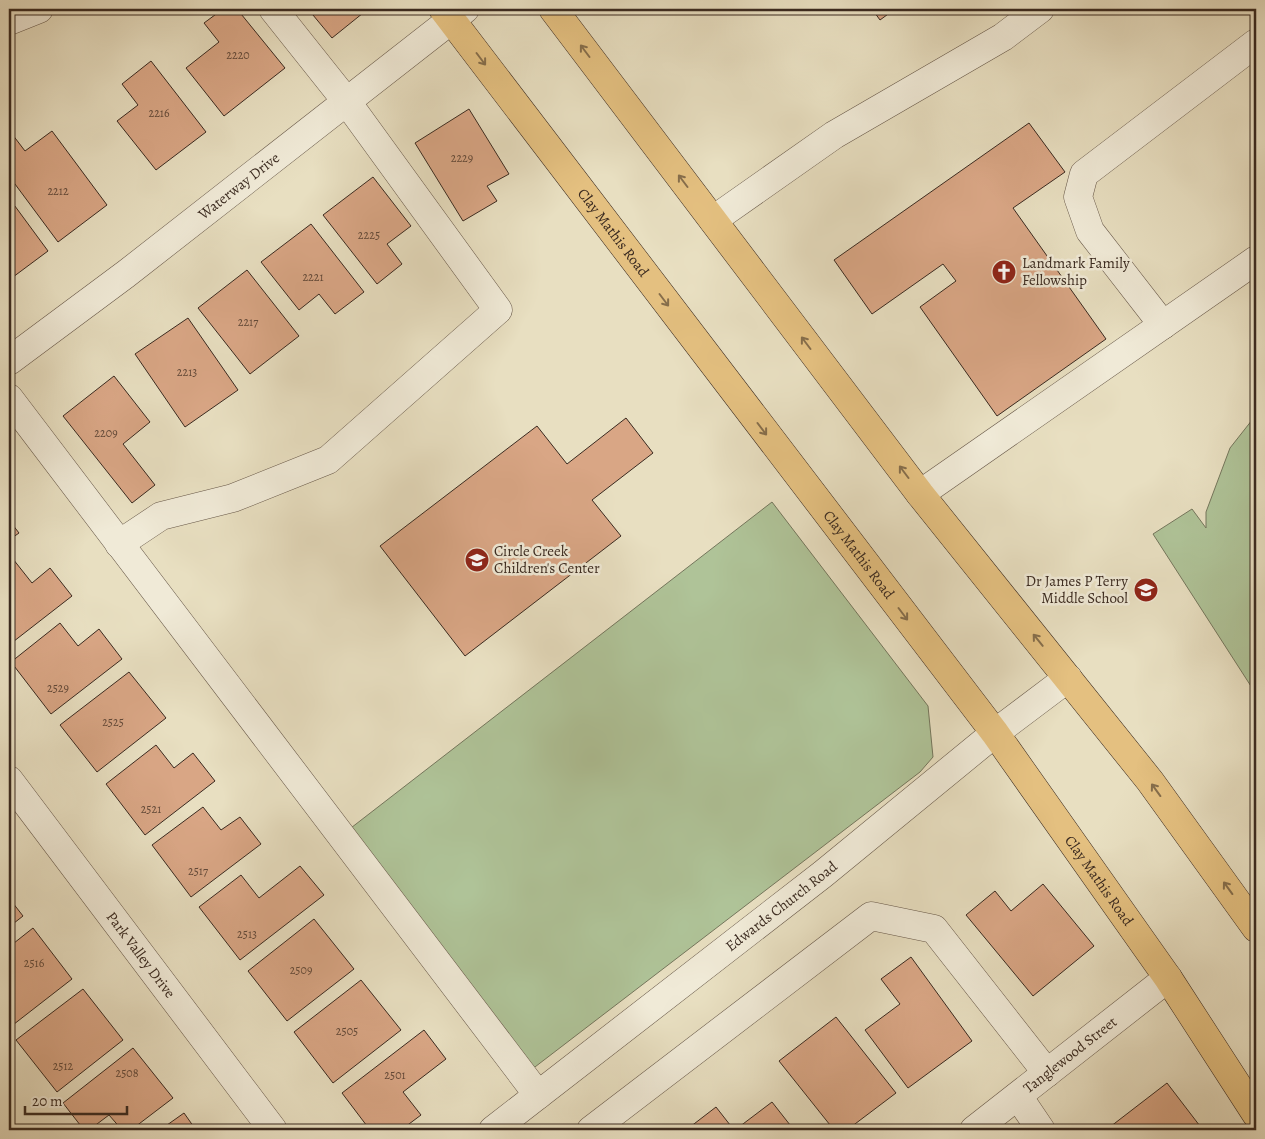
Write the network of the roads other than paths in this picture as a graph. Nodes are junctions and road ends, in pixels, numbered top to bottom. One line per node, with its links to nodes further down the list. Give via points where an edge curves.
1 (38, 9): 6 (street)
2 (273, 9): 8 (street)
3 (553, 9): 9 (main road, one-way to 3)
4 (1040, 9): 9 (street, via 1003,37 834,135)
5 (453, 12): 8 (street, Waterway Drive); 17 (main road, Clay Mathis Road, one-way to 17)
6 (9, 21)
7 (1256, 43): 11 (street, via 1084,174 1078,197 1090,231)
8 (347, 102): 12 (street, Waterway Drive); 15 (street, via 498,310 328,460 233,498 161,516)
9 (713, 220): 14 (main road, one-way to 9)
10 (1256, 260): 11 (street)
11 (1163, 325): 14 (street)
12 (9, 361)
13 (9, 398): 15 (street)
14 (920, 494): 16 (main road, one-way to 14)
15 (119, 544): 22 (street)
16 (1068, 678): 17 (street, Edwards Church Road); 19 (main road, one-way to 16, via 1150,781)
17 (995, 733): 20 (main road, Clay Mathis Road); 22 (street, Edwards Church Road, via 823,874)
18 (9, 780): 25 (street, Park Valley Drive)
19 (1256, 928)
20 (1168, 978): 21 (street, Tanglewood Street); 24 (main road, Clay Mathis Road)
21 (1047, 1073): 23 (street, Tanglewood Street); 27 (street, via 934,929 871,916)
22 (538, 1095): 26 (street, Edwards Church Road)
23 (1018, 1096): 28 (street, Tanglewood Street); 29 (street)
24 (1256, 1114)
25 (273, 1130)
26 (493, 1130)
27 (591, 1130)
28 (974, 1130)
29 (1041, 1130)

